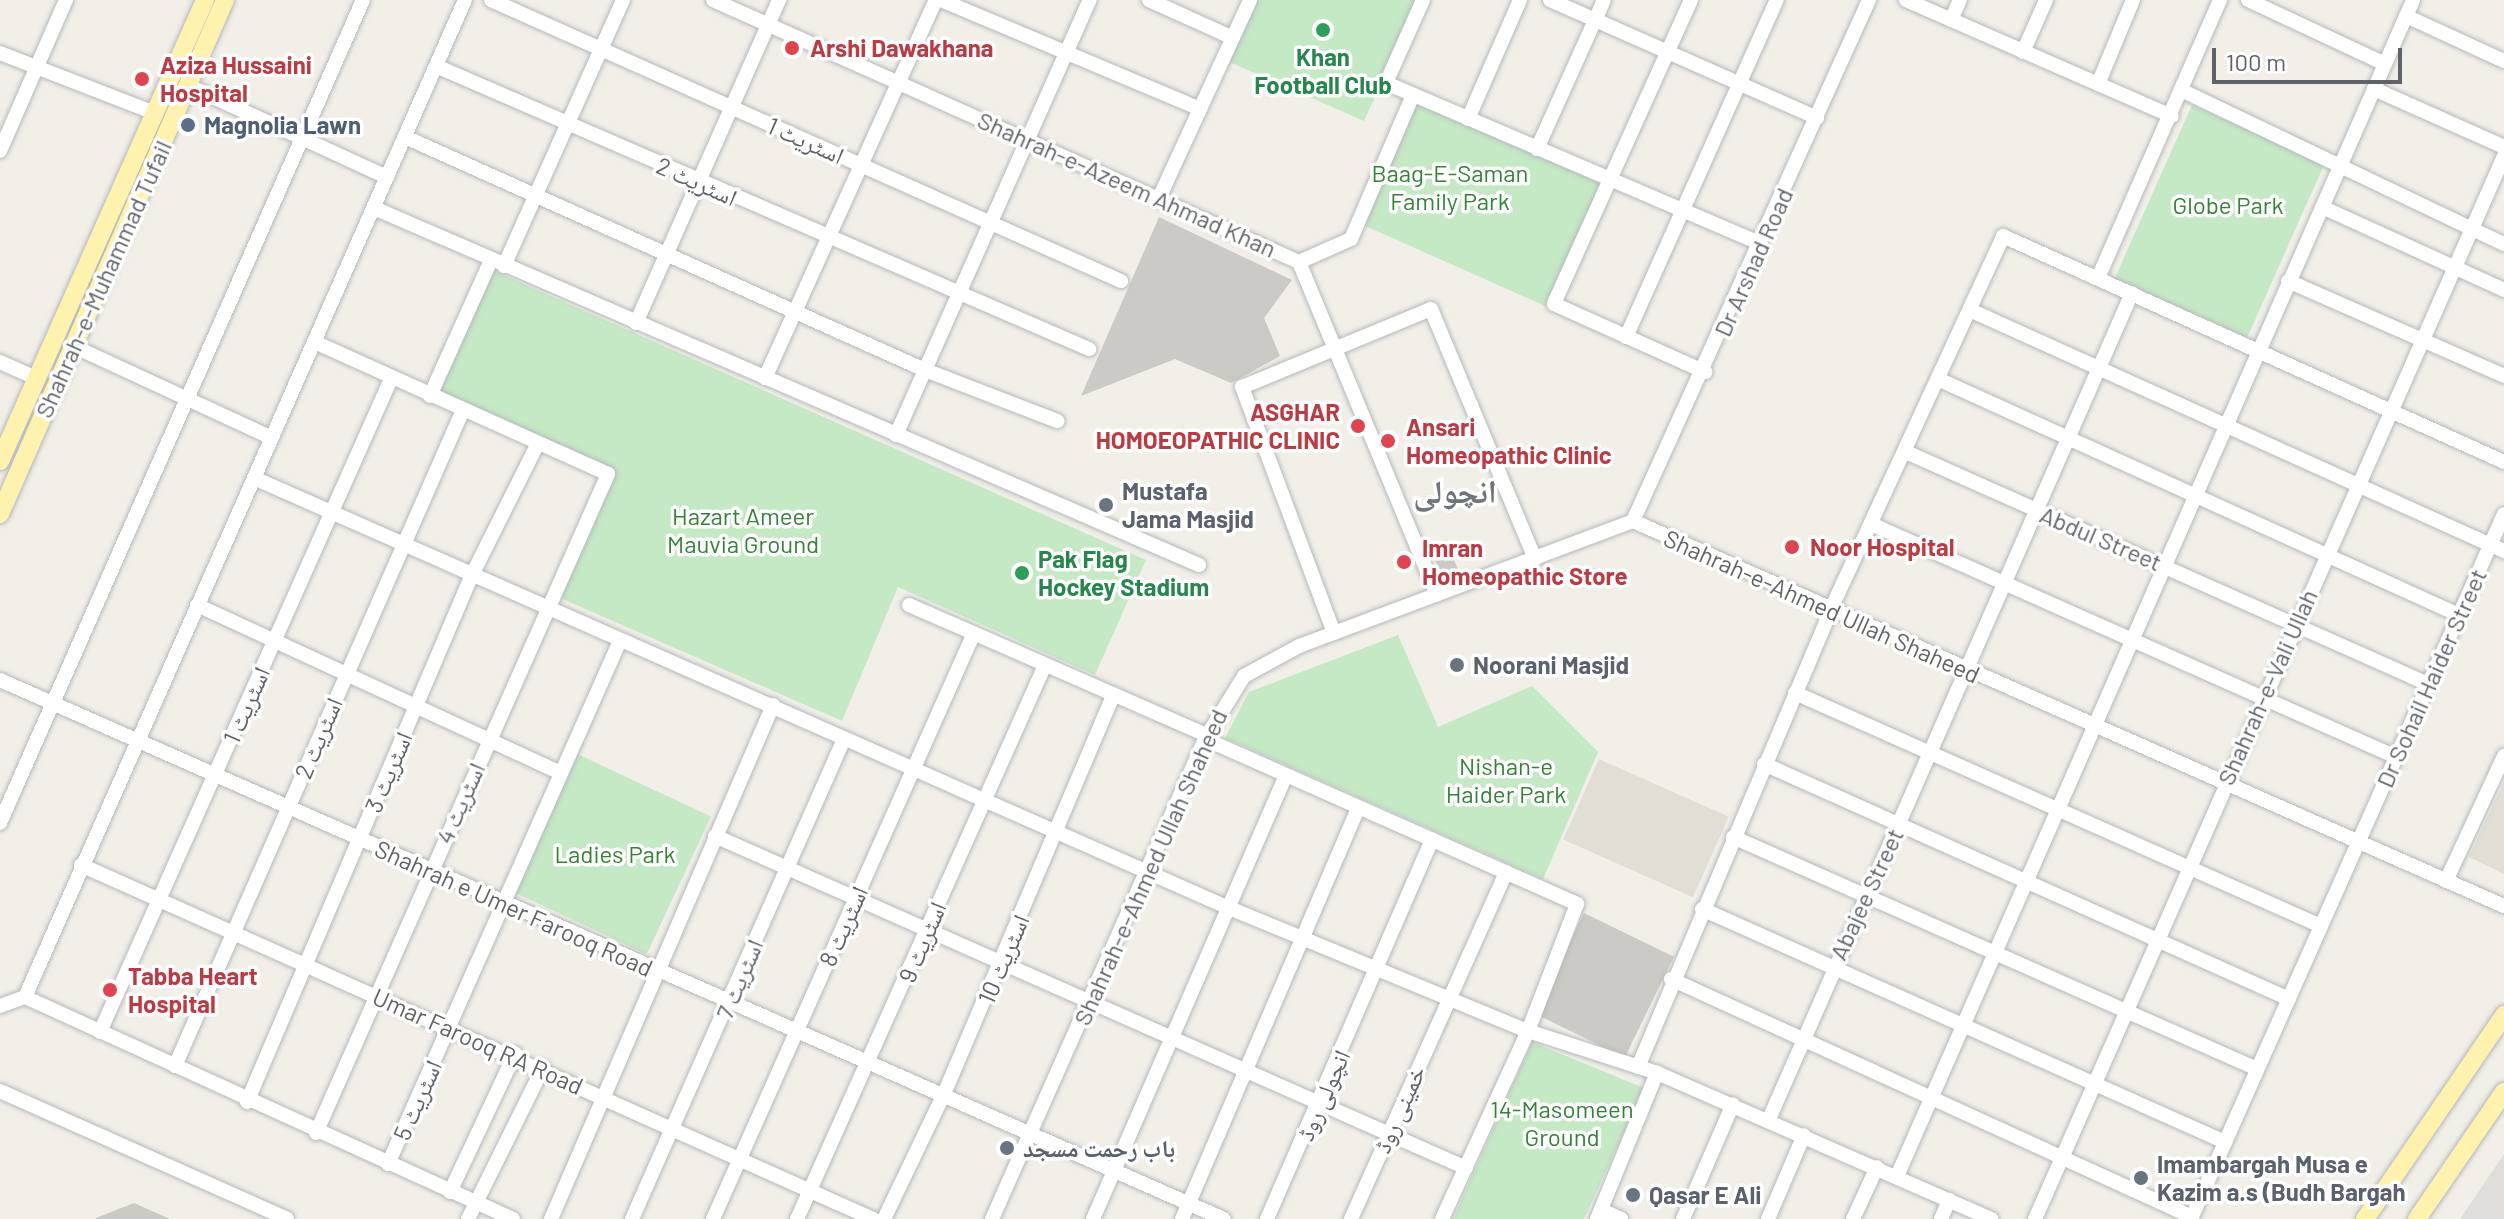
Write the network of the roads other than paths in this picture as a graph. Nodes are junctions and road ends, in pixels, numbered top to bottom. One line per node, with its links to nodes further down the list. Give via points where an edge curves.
1 (66, 0): 41 (street)
2 (205, 0): 51 (main road, Shahrah-e-Muhammad Tufail)
3 (225, 0): 45 (main road, Shahrah-e-Muhammad Tufail)
4 (363, 0): 58 (street)
5 (465, 0): 40 (street)
6 (491, 0): 33 (street, اسٹریٹ 1)
7 (623, 0): 33 (street)
8 (713, 0): 31 (street, Shahrah-e-Azeem Ahmad Khan)
9 (779, 0): 31 (street)
10 (938, 0): 35 (street); 42 (street)
11 (1090, 0): 35 (street)
12 (1149, 0): 32 (street)
13 (1250, 0): 32 (street)
14 (1423, 0): 48 (street, via 1386,83)
15 (1520, 0): 54 (street)
16 (1550, 0): 29 (street)
17 (1604, 0): 29 (street)
18 (1691, 0): 34 (street)
19 (1777, 0): 43 (street)
20 (1869, 0): 53 (street, Dr Arshad Road)
21 (1906, 0): 30 (street)
22 (1960, 0): 30 (street)
23 (2046, 0): 36 (street)
24 (2133, 0): 44 (street)
25 (2220, 0): 47 (street)
26 (2248, 0): 39 (street)
27 (2413, 0): 28 (street)
28 (2406, 16): 38 (street); 39 (street)
29 (1594, 20): 34 (street); 60 (street)
30 (1951, 20): 36 (street)
31 (768, 25): 42 (street, Shahrah-e-Azeem Ahmad Khan); 49 (street)
32 (1233, 38): 50 (street)
33 (604, 50): 49 (street, اسٹریٹ 1); 55 (street)
34 (1667, 51): 43 (street); 67 (street)
35 (1067, 52): 50 (street); 57 (street)
36 (2023, 52): 44 (street)
37 (0, 53): 41 (street)
38 (2504, 61)
39 (2385, 64): 46 (street)
40 (436, 66): 55 (street, اسٹریٹ 2); 56 (street)
41 (36, 69): 51 (street); 61 (street)
42 (900, 84): 57 (street, Shahrah-e-Azeem Ahmad Khan); 63 (street)
43 (1740, 84): 53 (street); 72 (street)
44 (2098, 84): 52 (street)
45 (189, 86): 58 (street); 94 (main road, Shahrah-e-Muhammad Tufail)
46 (2374, 89): 59 (street); 64 (street)
47 (2183, 91): 52 (street); 64 (street)
48 (1413, 95): 54 (street); 79 (street, via 1351,239)
49 (730, 105): 63 (street, اسٹریٹ 1); 66 (street)
50 (1200, 109): 69 (street)
51 (155, 113): 103 (main road, Shahrah-e-Muhammad Tufail)
52 (2172, 116): 82 (street)
53 (1817, 118): 76 (street, Dr Arshad Road)
54 (1468, 119): 60 (street)
55 (569, 124): 66 (street, اسٹریٹ 2); 68 (street)
56 (405, 137): 65 (street); 68 (street)
57 (1029, 138): 69 (street, Shahrah-e-Azeem Ahmad Khan); 73 (street)
58 (301, 139): 65 (street); 108 (street)
59 (2504, 147)
60 (1537, 149): 67 (street)
61 (0, 151)
62 (2504, 156): 74 (street, Shahrah-e-Vali Ullah)
63 (860, 164): 73 (street, اسٹریٹ 1); 75 (street)
64 (2340, 167): 70 (street); 74 (street)
65 (387, 177): 71 (street)
66 (698, 181): 75 (street, اسٹریٹ 2); 78 (street)
67 (1609, 181): 72 (street); 91 (street, via 1554,304)
68 (535, 196): 78 (street); 80 (street)
69 (1160, 196): 79 (street, Shahrah-e-Azeem Ahmad Khan)
70 (2322, 207): 81 (street); 84 (street)
71 (374, 208): 80 (street); 93 (street)
72 (1684, 212): 76 (street); 91 (street)
73 (992, 224): 83 (street, اسٹریٹ 1); 87 (street)
74 (2472, 229): 77 (street); 81 (street, Shahrah-e-Vali Ullah)
75 (826, 237): 87 (street, اسٹریٹ 2); 89 (street)
76 (1761, 244): 101 (street, Dr Arshad Road)
77 (2504, 244)
78 (666, 255): 89 (street); 90 (street)
79 (1299, 262): 95 (street, Shahrah-e-Azeem Ahmad Khan)
80 (497, 263): 90 (street); 107 (street)
81 (2454, 268): 85 (street); 92 (street, Shahrah-e-Vali Ullah)
82 (2098, 278): 86 (street); 88 (street, via 2003,236)
83 (1121, 281)
84 (2288, 281): 92 (street); 97 (street)
85 (2504, 290)
86 (2132, 293): 97 (street); 99 (street, Abajee Street)
87 (959, 294): 96 (street, اسٹریٹ 2); 100 (street)
88 (1972, 311): 99 (street); 106 (street)
89 (793, 312): 100 (street); 104 (street)
90 (636, 323): 104 (street)
91 (1626, 337): 101 (street)
92 (2422, 340): 102 (street); 109 (street, Shahrah-e-Vali Ullah)
93 (317, 343): 105 (street); 114 (street)
94 (73, 346): 108 (street); 125 (main road, Shahrah-e-Muhammad Tufail)
95 (1338, 347): 132 (street, via 1431,309); 137 (street, Shahrah-e-Azeem Ahmad Khan); 145 (street, via 1242,387)
96 (1089, 349)
97 (2255, 350): 109 (street); 111 (street)
98 (0, 362): 103 (street)
99 (2100, 367): 111 (street); 115 (street, Abajee Street)
100 (925, 370): 112 (street); 113 (street)
101 (1705, 372): 127 (street, Dr Arshad Road)
102 (2504, 376)
103 (36, 378): 118 (main road, Shahrah-e-Muhammad Tufail)
104 (765, 378): 113 (street)
105 (391, 379): 107 (street); 124 (street, اسٹریٹ 1)
106 (1940, 380): 115 (street); 117 (street)
107 (430, 396): 110 (street)
108 (191, 399): 114 (street); 157 (street)
109 (2392, 408): 119 (street); 121 (street, Shahrah-e-Vali Ullah)
110 (463, 410): 116 (street); 129 (street, اسٹریٹ 2)
111 (2226, 420): 121 (street); 122 (street)
112 (1057, 421)
113 (896, 435): 133 (street)
114 (272, 438): 120 (street)
115 (2069, 441): 122 (street); 123 (street, Abajee Street)
116 (537, 445): 135 (street, اسٹریٹ 3); 141 (street, اسٹریٹ 4, via 608,474)
117 (1906, 452): 123 (street, Abdul Street); 128 (street)
118 (0, 461)
119 (2504, 462)
120 (254, 478): 124 (street); 138 (street)
121 (2360, 481): 130 (street); 131 (street, Shahrah-e-Vali Ullah)
122 (2195, 492): 131 (street); 134 (street)
123 (2037, 510): 134 (street, Abdul Street); 136 (street, Abajee Street)
124 (331, 512): 129 (street); 147 (street, اسٹریٹ 1)
125 (0, 514)
126 (2504, 514): 130 (street, Dr Sohail Haider Street)
127 (1633, 521): 132 (street, Shahrah-e-Ahmed Ullah Shaheed); 140 (street, Shahrah-e-Ahmed Ullah Shaheed)
128 (1871, 524): 136 (street); 140 (street)
129 (403, 543): 135 (street); 151 (street, اسٹریٹ 2)
130 (2497, 548): 142 (street, Dr Sohail Haider Street)
131 (2326, 555): 142 (street); 143 (street, Shahrah-e-Vali Ullah)
132 (1535, 559): 137 (street, Shahrah-e-Ahmed Ullah Shaheed)
133 (1199, 565)
134 (2164, 565): 143 (street, Abdul Street); 146 (street)
135 (471, 577): 141 (street); 159 (street, اسٹریٹ 3)
136 (2004, 584): 146 (street); 150 (street, Abajee Street)
137 (1437, 595): 145 (street, Shahrah-e-Ahmed Ullah Shaheed)
138 (197, 605): 147 (street); 162 (street)
139 (909, 605): 144 (street)
140 (1831, 609): 150 (street, Shahrah-e-Ahmed Ullah Shaheed); 154 (street)
141 (546, 610): 148 (street); 164 (street, اسٹریٹ 4)
142 (2459, 615): 153 (street, Dr Sohail Haider Street)
143 (2296, 624): 153 (street, Abdul Street); 156 (street, Shahrah-e-Vali Ullah)
144 (974, 633): 149 (street); 169 (street, اسٹریٹ 8)
145 (1334, 633): 161 (street, Shahrah-e-Ahmed Ullah Shaheed, via 1244,676)
146 (2132, 641): 156 (street); 160 (street)
147 (273, 642): 151 (street); 171 (street, اسٹریٹ 1)
148 (619, 643): 158 (street); 170 (street, اسٹریٹ 5)
149 (1045, 665): 155 (street); 174 (street, اسٹریٹ 9)
150 (1968, 672): 160 (street, Shahrah-e-Ahmed Ullah Shaheed); 165 (street, Abajee Street)
151 (345, 675): 159 (street); 176 (street, اسٹریٹ 2)
152 (0, 680): 157 (street, Shahrah e Umer Farooq Road)
153 (2428, 684): 167 (street, Dr Sohail Haider Street)
154 (1795, 693): 165 (street); 168 (street)
155 (1113, 695): 161 (street); 180 (street, اسٹریٹ 10)
156 (2263, 698): 167 (street); 173 (street, Shahrah-e-Vali Ullah)
157 (55, 703): 162 (street, Shahrah e Umer Farooq Road); 178 (street)
158 (773, 705): 163 (street); 181 (street)
159 (416, 707): 164 (street); 184 (street, اسٹریٹ 3)
160 (2095, 726): 173 (street, Shahrah-e-Ahmed Ullah Shaheed); 177 (street)
161 (1206, 737): 172 (street); 189 (street, Shahrah-e-Ahmed Ullah Shaheed)
162 (140, 738): 171 (street, Shahrah e Umer Farooq Road); 187 (street)
163 (844, 739): 169 (street); 188 (street, اسٹریٹ 7)
164 (488, 741): 170 (street); 190 (street, اسٹریٹ 4)
165 (1930, 753): 177 (street); 179 (street, Abajee Street)
166 (2504, 756): 193 (street)
167 (2396, 757): 185 (street, Dr Sohail Haider Street)
168 (1764, 764): 179 (street); 182 (street)
169 (913, 769): 174 (street); 196 (street, اسٹریٹ 8)
170 (561, 773): 197 (street, اسٹریٹ 5)
171 (215, 775): 176 (street, Shahrah e Umer Farooq Road); 195 (street, اسٹریٹ 1)
172 (1286, 775): 175 (street); 199 (street)
173 (2224, 782): 185 (street, Shahrah-e-Ahmed Ullah Shaheed); 186 (street, Shahrah-e-Vali Ullah)
174 (986, 800): 180 (street); 202 (street, اسٹریٹ 9)
175 (1359, 807): 183 (street); 205 (street)
176 (288, 808): 184 (street, Shahrah e Umer Farooq Road); 203 (street, اسٹریٹ 2)
177 (2061, 809): 186 (street); 192 (street)
178 (0, 823)
179 (1899, 823): 192 (street); 194 (street, Abajee Street)
180 (1057, 830): 189 (street); 207 (street, اسٹریٹ 10)
181 (715, 836): 188 (street); 210 (street)
182 (1733, 837): 194 (street); 200 (street)
183 (1432, 839): 191 (street); 211 (street, انچولی روڈ)
184 (360, 840): 190 (street, Shahrah e Umer Farooq Road); 209 (street, اسٹریٹ 3)
185 (2358, 841): 193 (street, Shahrah-e-Ahmed Ullah Shaheed); 201 (street, Dr Sohail Haider Street)
186 (2189, 864): 201 (street); 204 (street, Shahrah-e-Vali Ullah)
187 (81, 865): 195 (street, Umar Farooq RA Road); 214 (street)
188 (786, 868): 196 (street); 218 (street, اسٹریٹ 7)
189 (1145, 870): 199 (street); 217 (street, Shahrah-e-Ahmed Ullah Shaheed)
190 (430, 871): 197 (street, Shahrah e Umer Farooq Road); 213 (street, اسٹریٹ 4)
191 (1506, 872): 216 (street, خمینی روڈ); 225 (street, via 1577,904)
192 (2028, 879): 204 (street); 206 (street)
193 (2446, 881): 198 (street, Shahrah-e-Ahmed Ullah Shaheed)
194 (1866, 898): 206 (street); 208 (street, Abajee Street)
195 (158, 900): 203 (street, Umar Farooq RA Road); 226 (street, اسٹریٹ 1)
196 (854, 901): 202 (street); 224 (street, اسٹریٹ 8)
197 (502, 903): 210 (street, Shahrah e Umer Farooq Road); 223 (street, اسٹریٹ 5)
198 (2504, 906)
199 (1229, 908): 205 (street); 227 (street)
200 (1702, 909): 208 (street); 212 (street)
201 (2321, 926): 215 (street, Dr Sohail Haider Street)
202 (927, 929): 207 (street); 230 (street, اسٹریٹ 9)
203 (233, 933): 209 (street, Umar Farooq RA Road); 231 (street, اسٹریٹ 2)
204 (2157, 937): 215 (street); 220 (street, Shahrah-e-Vali Ullah)
205 (1303, 938): 211 (street); 232 (street)
206 (1995, 952): 220 (street); 222 (street)
207 (1001, 963): 217 (street); 240 (street, اسٹریٹ 10)
208 (1833, 963): 222 (street); 228 (street, Abajee Street)
209 (306, 966): 213 (street, Umar Farooq RA Road); 243 (street, اسٹریٹ 3)
210 (654, 970): 218 (street, Shahrah e Umer Farooq Road); 242 (street)
211 (1378, 970): 216 (street); 244 (street, انچولی روڈ)
212 (1671, 979): 228 (street); 233 (street)
213 (375, 995): 223 (street, Umar Farooq RA Road); 249 (street, اسٹریٹ 4)
214 (25, 997): 219 (street); 226 (street)
215 (2289, 999): 235 (street, Dr Sohail Haider Street)
216 (1449, 1001): 225 (street); 248 (street, خمینی روڈ)
217 (1089, 1002): 227 (street); 250 (street, Shahrah-e-Ahmed Ullah Shaheed)
218 (728, 1004): 224 (street, Shahrah e Umer Farooq Road); 247 (street, اسٹریٹ 7)
219 (0, 1006)
220 (2124, 1010): 235 (street); 237 (street, Shahrah-e-Vali Ullah)
221 (2504, 1015): 290 (main road)
222 (1964, 1022): 237 (street); 241 (street)
223 (449, 1026): 229 (street, Umar Farooq RA Road); 255 (street, اسٹریٹ 5)
224 (796, 1029): 230 (street, Shahrah e Umer Farooq Road); 254 (street, اسٹریٹ 8)
225 (1528, 1031): 233 (street); 257 (street)
226 (100, 1032): 231 (street)
227 (1174, 1037): 232 (street); 258 (street)
228 (1801, 1037): 241 (street); 246 (street, Abajee Street)
229 (515, 1054): 234 (street, Umar Farooq RA Road); 260 (street)
230 (872, 1061): 240 (street, Shahrah e Umer Farooq Road); 261 (street, اسٹریٹ 9)
231 (175, 1066): 243 (street)
232 (1248, 1067): 244 (street); 264 (street)
233 (1638, 1067): 236 (street)
234 (543, 1068): 242 (street, Umar Farooq RA Road); 263 (street)
235 (2257, 1069): 252 (street, Dr Sohail Haider Street)
236 (1657, 1073): 245 (street); 265 (street)
237 (2092, 1082): 252 (street); 253 (street, Shahrah-e-Vali Ullah)
238 (0, 1091): 267 (street)
239 (2504, 1092): 291 (main road)
240 (944, 1094): 250 (street, Shahrah e Umer Farooq Road); 275 (street, اسٹریٹ 10)
241 (1932, 1094): 253 (street); 259 (street)
242 (603, 1096): 247 (street, Umar Farooq RA Road); 270 (street)
243 (247, 1102): 249 (street)
244 (1321, 1102): 248 (street); 280 (street, انچولی روڈ)
245 (1733, 1104): 246 (street); 284 (street)
246 (1769, 1119): 251 (street)
247 (673, 1129): 254 (street, Umar Farooq RA Road); 271 (street, اسٹریٹ 7)
248 (1387, 1132): 257 (street); 281 (street, خمینی روڈ)
249 (316, 1133): 255 (street)
250 (1029, 1135): 258 (street, Shahrah e Umer Farooq Road); 276 (street, Shahrah-e-Ahmed Ullah Shaheed)
251 (1804, 1135): 256 (street); 285 (street)
252 (2225, 1142): 266 (street, Dr Sohail Haider Street)
253 (2061, 1152): 266 (street); 289 (street, Shahrah-e-Vali Ullah)
254 (739, 1159): 261 (street, Umar Farooq RA Road); 272 (street, اسٹریٹ 8)
255 (388, 1164): 260 (street)
256 (1877, 1167): 259 (street); 286 (street)
257 (1466, 1168): 282 (street)
258 (1114, 1172): 264 (street, Shahrah e Umer Farooq Road); 277 (street)
259 (1898, 1174): 262 (street)
260 (450, 1192): 263 (street)
261 (809, 1193): 273 (street, اسٹریٹ 9); 274 (street, Umar Farooq RA Road)
262 (1949, 1200): 287 (street); 288 (street)
263 (475, 1203): 268 (street); 269 (street)
264 (1189, 1204): 278 (street); 279 (street, Shahrah e Umer Farooq Road)
265 (1599, 1214): 283 (street)
266 (2191, 1218)
267 (287, 1219)
268 (468, 1219)
269 (513, 1219)
270 (551, 1219)
271 (632, 1219)
272 (713, 1219)
273 (797, 1219)
274 (873, 1219)
275 (884, 1219)
276 (992, 1219)
277 (1093, 1219)
278 (1182, 1219)
279 (1224, 1219)
280 (1267, 1219)
281 (1351, 1219)
282 (1442, 1219)
283 (1621, 1219)
284 (1683, 1219)
285 (1768, 1219)
286 (1853, 1219)
287 (1941, 1219)
288 (1991, 1219)
289 (2035, 1219)
290 (2365, 1219)
291 (2417, 1219)

